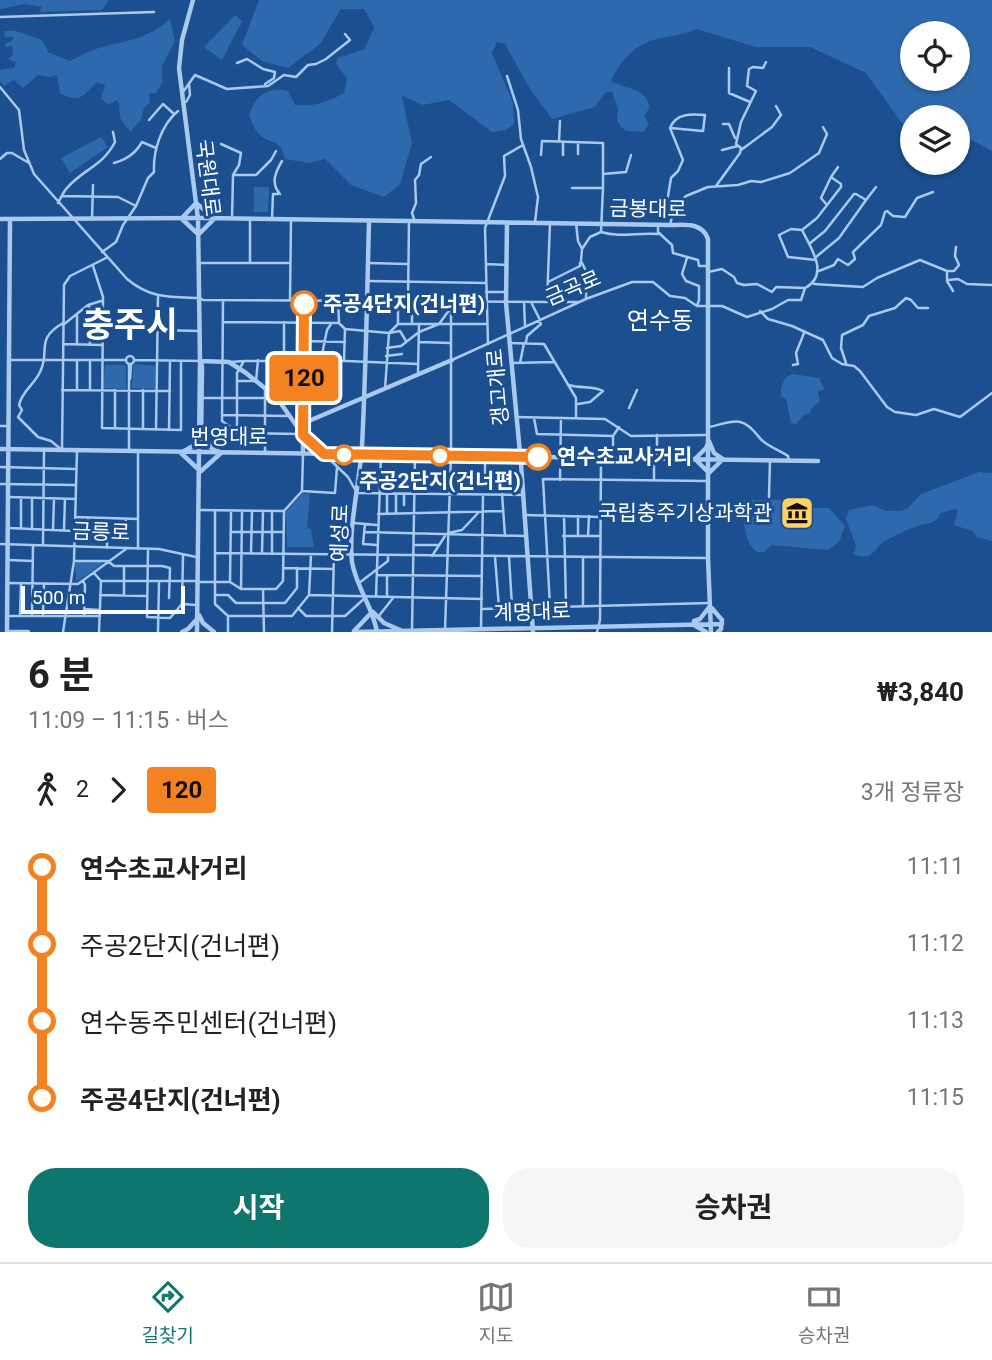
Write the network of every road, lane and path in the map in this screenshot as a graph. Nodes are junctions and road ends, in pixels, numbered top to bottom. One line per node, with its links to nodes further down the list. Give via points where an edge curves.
1 (193, 0): 12 (street, 국원대로, via 180,54)
2 (154, 12): 3 (street)
3 (0, 17)
4 (345, 34): 10 (street, via 350,40 326,59 310,63 296,77 284,75)
5 (766, 62): 14 (street, via 763,68 749,69 747,86 756,91)
6 (237, 63): 10 (street, via 247,59 275,72)
7 (729, 68): 14 (street, via 729,93)
8 (507, 76): 26 (street)
9 (189, 83): 10 (street, via 195,75 227,89); 12 (street); 13 (street)
10 (262, 86)
11 (0, 87): 38 (street, via 19,110)
12 (181, 95): 54 (street, 국원대로)
13 (186, 102)
14 (750, 102): 23 (street)
15 (776, 106): 28 (street, via 781,115 777,122)
16 (149, 120): 27 (street, via 163,104 176,113)
17 (560, 121): 22 (street)
18 (723, 124): 23 (street, via 729,124)
19 (823, 127): 45 (street, via 827,134 819,153 790,173 761,182)
20 (670, 128): 20 (street, via 681,116 705,115 703,131); 57 (street, via 683,160 671,178 667,202)
21 (113, 132): 50 (street, via 115,142 104,159)
22 (561, 141): 24 (street); 32 (street, via 542,141); 33 (street)
23 (736, 141): 28 (street)
24 (578, 142): 31 (street); 41 (street, via 602,142)
25 (220, 144): 42 (street, via 241,153)
26 (523, 145): 73 (street, via 504,156 505,176); 75 (street, via 538,197)
27 (156, 148): 39 (street, via 142,142 128,159); 56 (street, via 153,172)
28 (739, 148): 29 (street); 45 (street, via 739,156)
29 (722, 150)
30 (276, 151): 42 (street, via 256,175)
31 (578, 154)
32 (541, 155)
33 (563, 155)
34 (631, 155): 41 (street, via 626,172)
35 (431, 157): 72 (street, via 421,164 415,180)
36 (0, 159): 38 (street, via 12,153)
37 (282, 161): 69 (street, via 275,176 280,194 273,194)
38 (29, 163): 53 (street)
39 (114, 163)
40 (838, 167): 43 (street)
41 (603, 174): 48 (street)
42 (233, 175): 67 (street)
43 (831, 177): 55 (street, via 821,198); 55 (street, via 841,187)
44 (93, 185): 51 (street)
45 (716, 186): 57 (street, via 686,195)
46 (876, 187): 52 (street)
47 (572, 188): 48 (street)
48 (603, 188): 78 (street)
49 (933, 192): 103 (street, via 917,198 905,217 885,212 881,225 853,252 855,259 848,265 838,259)
50 (62, 196): 51 (street); 53 (street)
51 (93, 197): 56 (street, via 118,197); 62 (street)
52 (866, 200): 86 (street, via 853,194); 92 (street, via 839,238)
53 (58, 203): 61 (street)
54 (196, 203): 64 (street); 65 (street, 국원대로); 66 (street)
55 (827, 205): 82 (street)
56 (136, 206): 63 (street)
57 (674, 208): 80 (street)
58 (0, 219): 59 (street, 금봉대로); 81 (street)
59 (10, 219): 60 (street, 금봉대로); 81 (street)
60 (22, 219): 61 (street, 금봉대로); 81 (street)
61 (72, 219): 62 (street, 금봉대로); 89 (street)
62 (92, 219): 63 (street, 금봉대로)
63 (127, 219): 64 (street, 금봉대로); 89 (street, via 116,242)
64 (182, 219): 65 (street, 금봉대로); 84 (street)
65 (198, 219): 66 (street, 금봉대로); 84 (street, 국원대로)
66 (214, 219): 67 (street, 금봉대로); 84 (street)
67 (232, 219): 68 (street, 금봉대로)
68 (250, 219): 69 (street, 금봉대로); 95 (street)
69 (272, 219): 70 (street, 금봉대로)
70 (291, 220): 71 (street, 금봉대로); 96 (street)
71 (369, 222): 72 (street, 금봉대로); 97 (street, 예성로)
72 (412, 222): 73 (street, 금봉대로); 98 (street)
73 (486, 222): 74 (street, 금봉대로); 99 (street)
74 (508, 223): 75 (street, 금봉대로); 100 (street, 갱고개로)
75 (535, 223): 76 (street, 금봉대로)
76 (550, 223): 77 (street, 금봉대로); 108 (street)
77 (576, 223): 78 (street, 금봉대로); 88 (street)
78 (602, 224): 79 (street, 금봉대로); 83 (street)
79 (658, 225): 80 (street, 금봉대로); 85 (street)
80 (670, 225): 102 (street, 금봉대로, via 692,225 704,231)
81 (10, 229): 179 (street)
82 (802, 230): 86 (street); 92 (street, via 791,229 778,237 788,257)
83 (601, 232): 85 (street, via 619,237 638,232); 88 (street, via 590,237)
84 (199, 234): 94 (street, 국원대로)
85 (659, 234): 91 (street, via 672,245 673,253)
86 (809, 244): 92 (street)
87 (956, 247): 104 (street, via 958,267)
88 (582, 249): 93 (street)
89 (102, 251): 90 (street)
90 (107, 257): 101 (street); 116 (street, via 133,284)
91 (687, 258): 102 (street); 135 (street, via 682,274 699,286)
92 (816, 259): 103 (street)
93 (580, 261): 108 (street, via 580,267); 118 (street, via 586,271)
94 (199, 262): 95 (street); 117 (street, 국원대로)
95 (250, 263): 96 (street)
96 (290, 263): 120 (street)
97 (369, 263): 98 (street); 106 (street, 예성로)
98 (409, 264): 107 (street)
99 (486, 264): 100 (street); 109 (street)
100 (507, 265): 115 (street, 갱고개로)
101 (93, 266): 122 (street); 146 (street, via 65,281)
102 (708, 269): 112 (street, via 722,270 737,282 757,284 772,292 776,286); 136 (street, 금봉대로)
103 (819, 271): 110 (street)
104 (947, 271): 105 (street); 110 (street, via 920,260 863,287)
105 (948, 280): 111 (street); 113 (street)
106 (369, 281): 107 (street); 124 (street, 예성로)
107 (409, 282): 109 (street); 126 (street)
108 (548, 282): 129 (street)
109 (486, 283): 114 (street)
110 (813, 284): 112 (street)
111 (992, 285)
112 (805, 288): 138 (street, via 801,300)
113 (953, 291)
114 (486, 292): 115 (street); 127 (street)
115 (506, 292): 132 (street, 갱고개로)
116 (159, 297): 117 (street); 155 (street)
117 (200, 298): 119 (street); 156 (street, 국원대로)
118 (586, 299): 130 (street, 금곡로); 135 (street, 금곡로, via 643,281)
119 (223, 300): 120 (street); 143 (street)
120 (290, 300): 121 (street)
121 (304, 300): 123 (street); 142 (street)
122 (103, 301): 134 (street); 175 (street)
123 (338, 301): 124 (street); 145 (street)
124 (369, 301): 125 (street); 157 (street, 예성로)
125 (398, 301): 126 (street); 147 (street)
126 (410, 301): 131 (street); 148 (street)
127 (486, 302): 131 (street); 132 (street); 152 (street)
128 (524, 302): 132 (street); 133 (street); 153 (street)
129 (547, 302): 130 (street); 133 (street)
130 (579, 302): 140 (street, 금곡로)
131 (451, 303): 150 (street); 151 (street)
132 (506, 303): 161 (street, 갱고개로)
133 (531, 303): 140 (street)
134 (89, 305): 139 (street); 173 (street)
135 (696, 306): 136 (street, 금곡로)
136 (708, 306): 138 (street, 금곡로, via 722,306 747,317); 249 (street, 금봉대로)
137 (928, 308): 205 (street, via 903,299 895,308 871,315 863,325 844,333 841,348)
138 (760, 311): 162 (street, via 768,319)
139 (77, 314): 146 (street); 172 (street)
140 (540, 321): 153 (street, 금곡로); 170 (street)
141 (284, 322): 142 (street); 143 (street); 186 (street)
142 (304, 322): 144 (street); 163 (street)
143 (223, 323): 194 (street)
144 (332, 323): 145 (street); 164 (street)
145 (339, 323): 154 (street)
146 (63, 324): 171 (street); 180 (street, via 48,335)
147 (400, 324): 148 (street); 158 (street); 160 (street)
148 (412, 324): 149 (street)
149 (419, 324): 150 (street); 159 (street)
150 (439, 324): 151 (street); 159 (street)
151 (451, 324): 152 (street); 168 (street)
152 (487, 324): 174 (street)
153 (525, 326): 161 (street, 금곡로)
154 (345, 329): 157 (street); 166 (street)
155 (158, 330): 156 (street); 190 (street)
156 (200, 331): 193 (street, 국원대로)
157 (367, 331): 160 (street); 197 (street, 예성로)
158 (400, 331): 160 (street); 165 (street)
159 (419, 332): 165 (street); 167 (street)
160 (389, 333): 176 (street)
161 (509, 333): 169 (street, 갱고개로); 174 (street, 금곡로)
162 (804, 333): 205 (street, via 823,340 832,358); 206 (street, via 796,353 798,364)
163 (304, 341): 164 (street); 187 (street)
164 (326, 341): 166 (street); 188 (street)
165 (406, 341): 176 (street)
166 (345, 342): 196 (street)
167 (419, 342): 168 (street); 204 (street)
168 (452, 342): 189 (street)
169 (510, 343): 170 (street); 202 (street, 갱고개로)
170 (525, 343): 200 (street, via 544,344); 203 (street)
171 (63, 344): 172 (street); 181 (street)
172 (77, 344): 173 (street)
173 (90, 344): 175 (street)
174 (488, 344): 189 (street, 금곡로)
175 (103, 345): 184 (street)
176 (387, 348): 178 (street)
177 (402, 354): 178 (street)
178 (387, 356): 201 (street)
179 (9, 359): 180 (street); 245 (street)
180 (44, 360): 181 (street); 269 (street, via 21,396 18,417 38,437)
181 (63, 360): 182 (street); 216 (street)
182 (77, 360): 183 (street); 217 (street)
183 (90, 360): 184 (street); 218 (street)
184 (102, 360): 198 (street); 219 (street)
185 (258, 360): 186 (street); 195 (street); 211 (street)
186 (284, 360): 187 (street)
187 (304, 360): 188 (street); 209 (street)
188 (321, 360): 196 (street); 209 (street)
189 (452, 360): 208 (street, 금곡로); 282 (street)
190 (158, 361): 191 (street); 198 (street); 223 (street)
191 (170, 361): 192 (street); 224 (street)
192 (181, 361): 193 (street); 254 (street, via 181,430)
193 (200, 361): 194 (street); 226 (street, 국원대로); 261 (street, 국원대로)
194 (222, 361): 199 (street); 227 (street)
195 (244, 361): 199 (street); 207 (street)
196 (344, 361): 197 (street)
197 (366, 361): 201 (street); 231 (street, 예성로)
198 (130, 362): 213 (street)
199 (229, 362): 207 (street)
200 (555, 362): 203 (street); 212 (street)
201 (386, 363): 204 (street); 215 (street)
202 (512, 363): 203 (street); 239 (street, 갱고개로)
203 (520, 363)
204 (418, 364): 208 (street)
205 (847, 364): 225 (street, via 860,371 887,407 902,414 934,410 960,417)
206 (793, 365)
207 (239, 368): 210 (street); 211 (street)
208 (418, 374): 215 (street, 금곡로)
209 (304, 377): 232 (street); 243 (street)
210 (238, 381): 211 (street); 228 (street)
211 (256, 381): 214 (street)
212 (569, 386): 233 (street); 233 (street, via 603,391 590,402)
213 (130, 388): 220 (street); 221 (street); 251 (street)
214 (265, 388): 229 (street); 230 (street)
215 (385, 389): 231 (street, 금곡로)
216 (62, 390): 217 (street); 269 (street)
217 (76, 390): 218 (street)
218 (90, 390): 219 (street)
219 (102, 390): 220 (street); 250 (street, via 102,428)
220 (115, 390): 250 (street)
221 (143, 390): 223 (street); 252 (street)
222 (637, 390): 234 (street)
223 (156, 391): 224 (street); 253 (street)
224 (170, 391): 254 (street)
225 (992, 393)
226 (202, 398): 227 (street); 261 (street, 국원대로)
227 (222, 398): 228 (street); 235 (street)
228 (238, 398): 229 (street); 236 (street)
229 (265, 398): 230 (street); 237 (street)
230 (277, 398): 232 (street)
231 (364, 398): 243 (street, 금곡로); 279 (street, 예성로)
232 (281, 404): 238 (street)
233 (576, 404): 242 (street)
234 (629, 408)
235 (222, 415): 236 (street); 246 (street)
236 (238, 415): 237 (street); 255 (street)
237 (265, 416): 238 (street); 256 (street)
238 (290, 416): 247 (street)
239 (516, 417): 240 (street); 284 (street, 갱고개로)
240 (534, 418): 241 (street); 258 (street, via 536,434)
241 (561, 418): 242 (street); 258 (street)
242 (576, 418): 248 (street, via 605,419)
243 (303, 424): 247 (street, 금곡로); 257 (street)
244 (0, 426): 245 (street)
245 (8, 426): 263 (street)
246 (229, 426): 255 (street); 264 (street)
247 (297, 426): 257 (street)
248 (619, 427): 259 (street, via 631,436); 260 (street)
249 (709, 427): 262 (street, 금봉대로); 293 (street, via 735,420 747,423)
250 (115, 429): 251 (street)
251 (130, 429): 252 (street); 271 (street)
252 (143, 429): 253 (street)
253 (156, 430): 254 (street)
254 (169, 430)
255 (237, 433): 256 (street)
256 (265, 434): 257 (street); 276 (street)
257 (303, 435): 277 (street); 278 (street)
258 (561, 435): 260 (street); 285 (street)
259 (657, 435): 262 (street); 288 (street)
260 (613, 436): 287 (street)
261 (200, 437): 264 (street); 273 (street); 274 (street, 국원대로)
262 (709, 438): 289 (street); 290 (street, 금봉대로); 291 (street, via 714,453)
263 (8, 439): 265 (street); 266 (street); 267 (street)
264 (209, 447): 275 (street)
265 (0, 448): 266 (street, 번영대로)
266 (8, 449): 267 (street, 번영대로); 296 (street)
267 (19, 450): 268 (street, 번영대로)
268 (44, 450): 269 (street, 번영대로); 298 (street)
269 (62, 450): 270 (street, 번영대로)
270 (77, 450): 271 (street, 번영대로); 299 (street)
271 (129, 451): 272 (street, 번영대로)
272 (138, 451): 273 (street, 번영대로); 358 (street)
273 (181, 453): 274 (street, 번영대로); 300 (street)
274 (200, 453): 275 (street, 번영대로); 300 (street, 국원대로)
275 (222, 453): 276 (street, 번영대로); 300 (street)
276 (265, 453): 277 (street, 번영대로)
277 (303, 454): 278 (street, 번영대로); 314 (street)
278 (324, 454): 279 (street, 번영대로); 297 (street)
279 (360, 455): 280 (street, 번영대로); 315 (street, 예성로)
280 (380, 455): 281 (street, 번영대로); 302 (street)
281 (415, 456): 282 (street, 번영대로); 303 (street)
282 (451, 456): 283 (street, 번영대로); 304 (street)
283 (485, 456): 284 (street, 번영대로); 305 (street)
284 (520, 457): 285 (street, 번영대로); 324 (street, 갱고개로)
285 (560, 457): 286 (street, 번영대로); 306 (street)
286 (601, 458): 287 (street, 번영대로); 307 (street)
287 (613, 458): 288 (street, 번영대로)
288 (656, 458): 289 (street, 번영대로); 308 (street)
289 (695, 459): 290 (street, 번영대로); 301 (street)
290 (709, 459): 291 (street, 번영대로); 301 (street, 금봉대로)
291 (723, 459): 292 (street, 번영대로); 301 (street)
292 (770, 460): 293 (street, 번영대로); 325 (street)
293 (789, 460): 294 (street, 번영대로)
294 (818, 461)
295 (0, 467): 296 (street)
296 (9, 467): 298 (street); 311 (street)
297 (337, 467): 314 (street, via 335,493); 315 (street)
298 (44, 468): 299 (street); 312 (street)
299 (76, 469): 313 (street)
300 (199, 470): 334 (street, 국원대로); 414 (street, 국원대로)
301 (709, 473): 309 (street, 금봉대로)
302 (380, 477): 303 (street); 316 (street)
303 (415, 478): 304 (street); 320 (street)
304 (450, 478): 305 (street); 321 (street)
305 (485, 478): 323 (street, via 501,479)
306 (560, 480): 307 (street); 350 (street, via 543,479)
307 (601, 480): 308 (street); 355 (street)
308 (654, 480): 309 (street)
309 (709, 481): 424 (street, 금봉대로)
310 (0, 484): 311 (street)
311 (9, 484): 312 (street); 326 (street)
312 (44, 485): 313 (street); 329 (street)
313 (76, 485): 332 (street)
314 (302, 491): 341 (street)
315 (357, 493): 316 (street); 359 (street, 예성로)
316 (379, 494): 317 (street); 345 (street)
317 (387, 494): 318 (street); 346 (street)
318 (396, 494): 319 (street); 347 (street)
319 (404, 494): 320 (street); 333 (street)
320 (415, 494): 321 (street); 344 (street)
321 (449, 494): 322 (street); 348 (street)
322 (483, 495): 323 (street); 343 (street)
323 (502, 495): 324 (street); 342 (street)
324 (523, 495): 349 (street, 갱고개로)
325 (769, 497)
326 (9, 498): 327 (street); 362 (street)
327 (21, 498): 328 (street); 363 (street)
328 (32, 498): 329 (street); 364 (street)
329 (44, 499): 330 (street); 365 (street)
330 (54, 499): 331 (street); 366 (street)
331 (65, 499): 332 (street); 367 (street)
332 (76, 499): 354 (street)
333 (404, 505)
334 (200, 510): 335 (street); 414 (street, 국원대로)
335 (215, 510): 336 (street); 399 (street)
336 (231, 510): 337 (street); 370 (street)
337 (242, 511): 338 (street); 371 (street)
338 (251, 511): 339 (street); 372 (street)
339 (263, 511): 340 (street); 373 (street)
340 (272, 511): 341 (street); 374 (street)
341 (284, 511): 375 (street)
342 (503, 511): 343 (street); 381 (street)
343 (480, 512): 348 (street); 379 (street, via 462,530); 380 (street)
344 (414, 513): 347 (street); 348 (street); 378 (street)
345 (378, 514): 346 (street); 361 (street)
346 (387, 514): 347 (street)
347 (396, 514)
348 (448, 514): 379 (street)
349 (524, 515): 350 (street); 382 (street, 갱고개로)
350 (545, 515): 351 (street); 420 (street)
351 (564, 516): 352 (street); 383 (street)
352 (578, 516): 353 (street); 384 (street)
353 (589, 516): 355 (street); 385 (street)
354 (76, 517): 356 (street); 368 (street)
355 (600, 517): 386 (street)
356 (88, 518): 357 (street); 369 (street, via 89,531)
357 (126, 519): 358 (street); 369 (street, via 124,531)
358 (138, 519): 397 (street)
359 (354, 523): 360 (street); 409 (street, 예성로)
360 (365, 524): 361 (street); 376 (street)
361 (377, 525): 377 (street)
362 (9, 528): 363 (street); 388 (street)
363 (21, 528): 364 (street)
364 (32, 529): 365 (street)
365 (43, 530): 366 (street); 390 (street)
366 (53, 530): 367 (street)
367 (64, 530): 368 (street)
368 (75, 531): 394 (street)
369 (107, 531): 395 (street)
370 (231, 532): 371 (street); 400 (street)
371 (242, 532): 372 (street); 401 (street)
372 (251, 532): 373 (street); 402 (street)
373 (262, 532): 374 (street); 403 (street)
374 (272, 532): 375 (street); 404 (street)
375 (285, 532): 405 (street)
376 (364, 532): 377 (street); 391 (street, via 363,544)
377 (377, 533): 378 (street); 391 (street)
378 (414, 534): 379 (street); 392 (street)
379 (447, 534): 380 (street); 393 (street); 415 (street)
380 (482, 536): 381 (street); 416 (street)
381 (505, 536): 382 (street)
382 (525, 536): 419 (street, 갱고개로)
383 (563, 536): 384 (street); 421 (street)
384 (578, 536): 385 (street)
385 (589, 536): 386 (street)
386 (600, 536): 423 (street)
387 (0, 544): 388 (street, 금릉로)
388 (9, 544): 389 (street, 금릉로); 425 (street)
389 (33, 545): 390 (street, 금릉로); 426 (street)
390 (43, 545): 394 (street, 금릉로)
391 (377, 545): 410 (street)
392 (414, 545): 393 (street); 412 (street)
393 (439, 545): 413 (street)
394 (75, 547): 395 (street, 금릉로); 427 (street)
395 (107, 548): 396 (street, 금릉로)
396 (126, 549): 397 (street, 금릉로); 428 (street)
397 (138, 549): 398 (street, 금릉로)
398 (148, 549): 406 (street, 금릉로); 430 (street)
399 (215, 553): 400 (street); 449 (street)
400 (230, 553): 401 (street); 450 (street)
401 (241, 553): 402 (street); 458 (street)
402 (251, 554): 403 (street)
403 (262, 554): 404 (street)
404 (272, 554): 405 (street)
405 (284, 554): 407 (street); 431 (street)
406 (183, 555): 414 (street, 금릉로); 448 (street)
407 (310, 555): 408 (street); 433 (street)
408 (334, 555): 409 (street); 434 (street)
409 (352, 555): 410 (street); 456 (street, 예성로)
410 (377, 555): 411 (street); 435 (street)
411 (388, 555): 412 (street); 435 (street, via 388,561)
412 (413, 556): 413 (street); 439 (street)
413 (432, 556): 415 (street)
414 (199, 557): 445 (street, 국원대로)
415 (447, 557): 416 (street); 440 (street)
416 (482, 557): 417 (street); 441 (street)
417 (495, 557): 418 (street); 485 (street)
418 (509, 557): 419 (street); 482 (street)
419 (526, 557): 420 (street); 483 (street, 갱고개로)
420 (547, 557): 421 (street); 479 (street)
421 (563, 558): 422 (street); 480 (street)
422 (583, 558): 423 (street); 481 (street)
423 (600, 558): 424 (street); 478 (street)
424 (709, 558): 476 (street, 금봉대로)
425 (8, 560): 426 (street); 451 (street)
426 (33, 561): 453 (street)
427 (74, 561): 428 (street); 457 (street)
428 (108, 561): 429 (street); 436 (street)
429 (124, 566): 430 (street); 446 (street)
430 (148, 566): 444 (street, via 170,568); 447 (street)
431 (284, 568): 432 (street); 459 (street, via 283,581 276,589)
432 (297, 568): 433 (street); 474 (street, via 297,588 285,603)
433 (310, 568): 434 (street); 464 (street)
434 (334, 569): 465 (street)
435 (376, 569): 437 (street); 456 (street)
436 (94, 573): 442 (street); 443 (street)
437 (376, 575): 438 (street); 467 (street)
438 (387, 575): 439 (street); 468 (street)
439 (412, 576): 440 (street); 471 (street)
440 (447, 576): 441 (street); 472 (street)
441 (482, 576): 473 (street)
442 (83, 581): 457 (street); 486 (street)
443 (101, 581): 446 (street); 460 (street)
444 (170, 581): 448 (street); 455 (street); 469 (street)
445 (199, 581): 448 (street); 449 (street); 477 (street, 국원대로); 490 (street, 국원대로)
446 (124, 582): 447 (street); 462 (street)
447 (147, 582): 455 (street); 463 (street)
448 (183, 582): 475 (street)
449 (215, 582): 450 (street); 461 (street)
450 (230, 582): 458 (street)
451 (8, 583): 452 (street); 494 (street)
452 (21, 583): 453 (street); 495 (street)
453 (33, 583): 454 (street); 496 (street)
454 (44, 583): 457 (street); 497 (street)
455 (159, 583): 502 (street)
456 (359, 583): 466 (street, 예성로)
457 (72, 584): 498 (street)
458 (241, 589): 459 (street)
459 (263, 590): 474 (street)
460 (100, 595): 462 (street); 488 (street)
461 (215, 595): 474 (street, via 228,595 236,603); 491 (street, via 215,604)
462 (124, 596): 463 (street)
463 (147, 596): 502 (street, via 147,617)
464 (309, 596): 465 (street); 484 (street)
465 (333, 596): 466 (street); 493 (street)
466 (366, 597): 467 (street); 489 (street, 예성로); 493 (street, via 345,616)
467 (376, 597): 468 (street)
468 (387, 597): 470 (street)
469 (169, 598)
470 (393, 598): 471 (street); 501 (street)
471 (412, 598): 472 (street); 509 (street)
472 (447, 598): 473 (street); 508 (street)
473 (482, 599): 487 (street)
474 (264, 603): 492 (street)
475 (182, 604): 477 (street); 502 (street, via 170,618)
476 (710, 604): 478 (street); 503 (street, via 701,618); 504 (street, 금봉대로); 506 (street)
477 (197, 605): 490 (street, 국원대로)
478 (600, 605): 481 (street); 507 (street)
479 (550, 606): 480 (street); 483 (street)
480 (566, 606): 481 (street)
481 (583, 606)
482 (512, 607): 483 (street); 485 (street)
483 (530, 607): 511 (street, 갱고개로)
484 (298, 608): 492 (street, via 292,616); 493 (street, via 306,616)
485 (499, 608): 487 (street)
486 (85, 609): 488 (street); 499 (street)
487 (482, 609): 510 (street)
488 (100, 610): 500 (street)
489 (372, 611): 501 (street); 524 (street); 525 (street, 예성로)
490 (198, 616): 518 (street); 519 (street, 국원대로); 520 (street)
491 (228, 616): 492 (street); 521 (street)
492 (264, 616): 522 (street)
493 (332, 616): 523 (street)
494 (7, 617): 495 (street); 513 (street)
495 (20, 617): 496 (street)
496 (32, 617): 497 (street)
497 (43, 617): 498 (street)
498 (66, 617): 499 (street); 515 (street)
499 (85, 617): 500 (street)
500 (100, 617): 516 (street)
501 (378, 617): 512 (street)
502 (158, 618): 517 (street)
503 (690, 623): 504 (street, 계명대로); 505 (street, 계명대로); 528 (street)
504 (710, 623): 506 (street, 계명대로); 528 (street, 금봉대로)
505 (646, 624): 507 (street, 계명대로); 527 (street)
506 (722, 624): 529 (street)
507 (599, 626): 511 (street, 계명대로); 526 (street)
508 (445, 629): 509 (street, 계명대로); 510 (street, 계명대로)
509 (412, 630): 512 (street, 계명대로)
510 (479, 630): 511 (street, 계명대로)
511 (533, 630)
512 (399, 631): 525 (street, 계명대로)
513 (8, 632): 514 (street)
514 (28, 632)
515 (63, 632)
516 (99, 632)
517 (158, 632)
518 (182, 632)
519 (198, 632)
520 (214, 632)
521 (228, 632)
522 (264, 632)
523 (332, 632)
524 (354, 632): 525 (street, 계명대로)
525 (377, 632)
526 (597, 632)
527 (646, 632)
528 (709, 632)
529 (718, 632)

